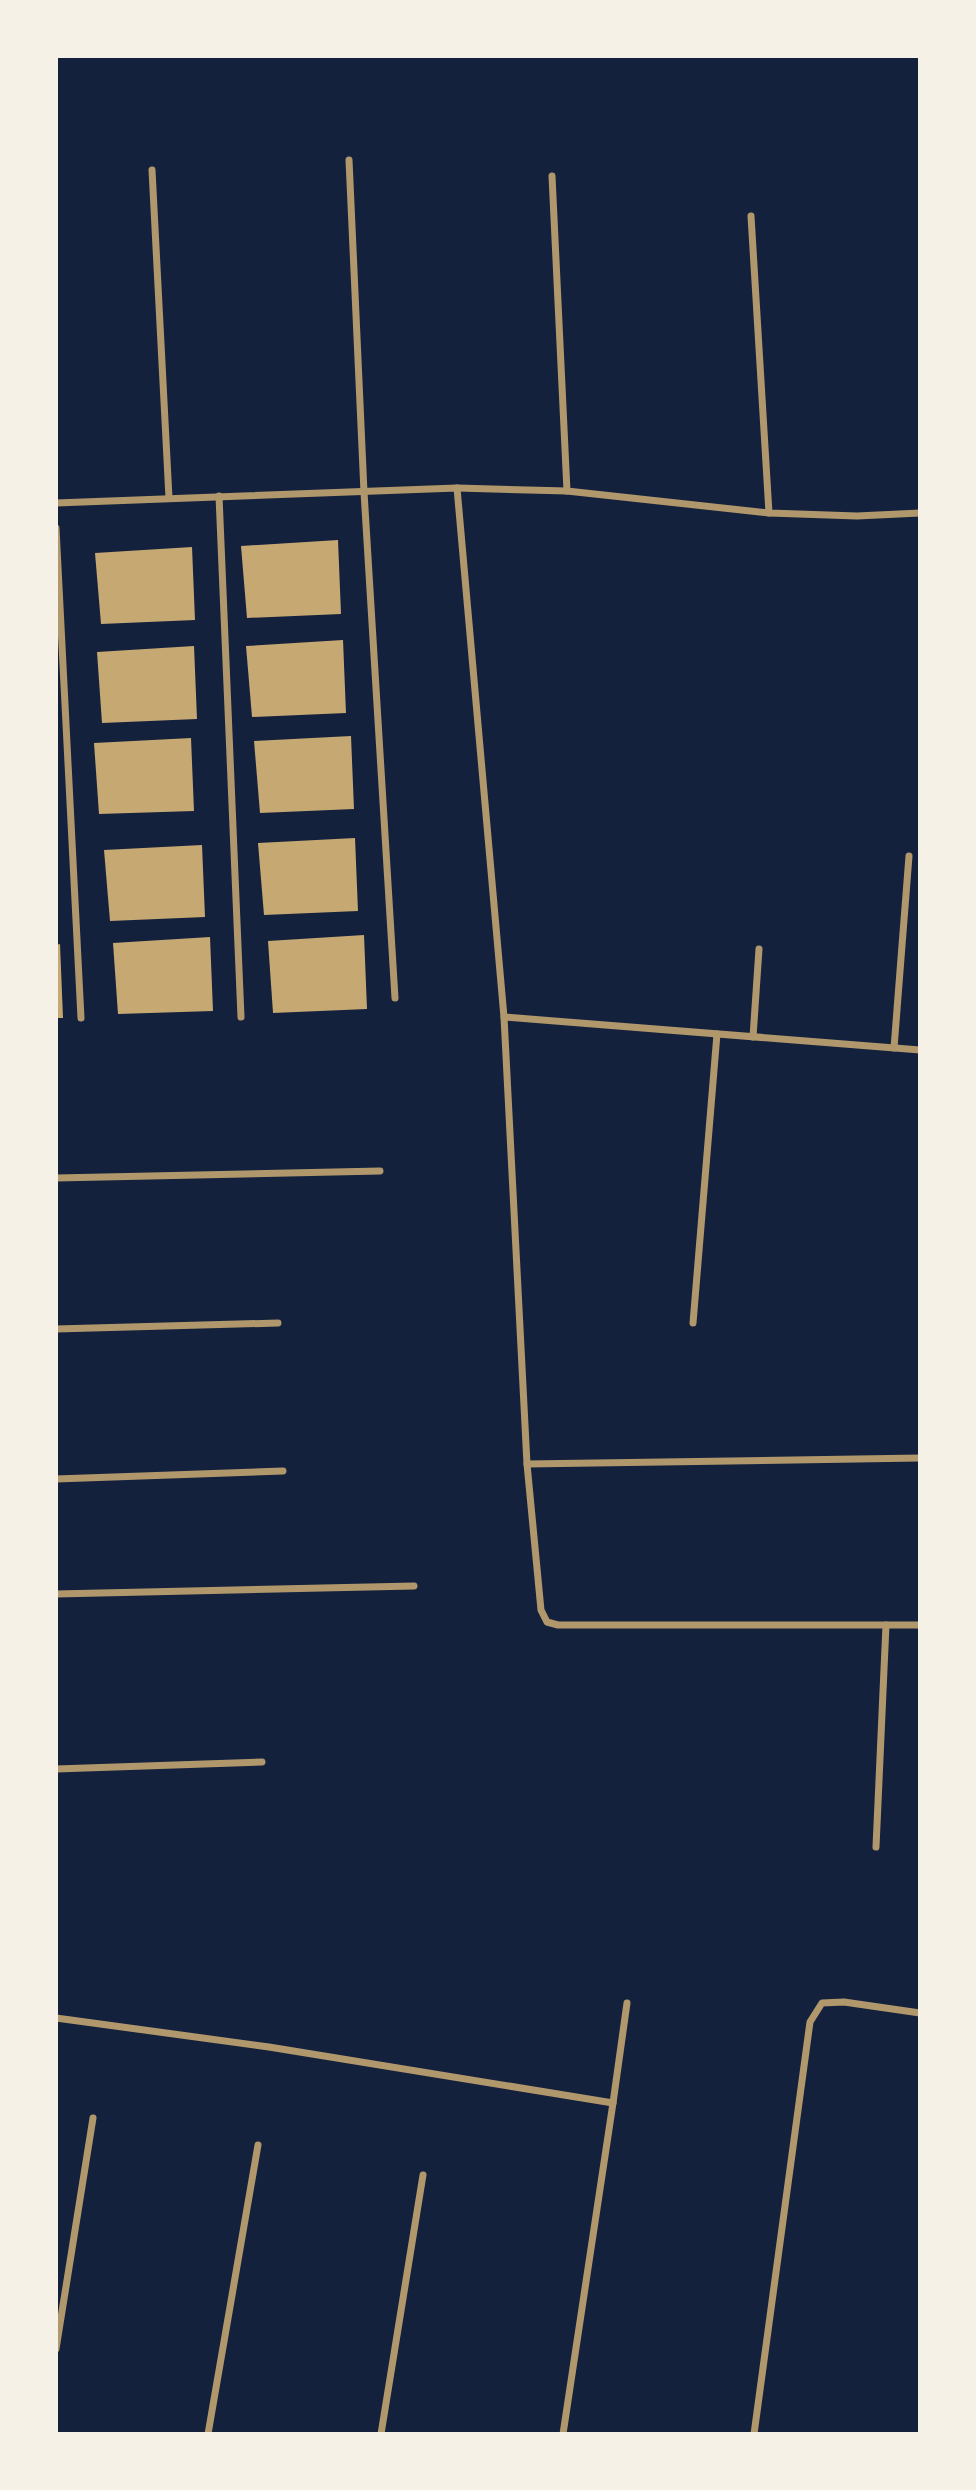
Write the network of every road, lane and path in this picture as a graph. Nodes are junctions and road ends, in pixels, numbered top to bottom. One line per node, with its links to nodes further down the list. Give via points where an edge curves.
1 (349, 160): 7 (street)
2 (152, 170): 9 (street)
3 (552, 176): 6 (street)
4 (751, 216): 11 (street)
5 (457, 488): 6 (street); 7 (street); 18 (street)
6 (568, 491): 11 (street)
7 (364, 492): 8 (street); 16 (street)
8 (219, 496): 9 (street); 17 (street)
9 (169, 498): 10 (street)
10 (56, 503)
11 (769, 513): 12 (street)
12 (920, 513)
13 (56, 528): 19 (street)
14 (909, 856): 22 (street)
15 (759, 949): 21 (street)
16 (395, 998)
17 (241, 1017)
18 (504, 1017): 20 (street); 30 (street)
19 (81, 1018)
20 (717, 1034): 21 (street); 27 (street)
21 (753, 1037): 22 (street)
22 (894, 1048): 23 (street)
23 (920, 1050)
24 (380, 1171): 25 (street)
25 (56, 1178)
26 (278, 1323): 28 (street)
27 (693, 1323)
28 (56, 1329)
29 (920, 1458): 30 (street)
30 (527, 1464): 35 (street, via 541,1610 547,1622 558,1626)
31 (283, 1471): 32 (street)
32 (56, 1479)
33 (414, 1586): 34 (street)
34 (56, 1594)
35 (886, 1625): 36 (street); 39 (street)
36 (920, 1625)
37 (261, 1762): 38 (street)
38 (56, 1769)
39 (876, 1847)
40 (627, 2003): 43 (street)
41 (920, 2013): 51 (street, via 822,2003 810,2022)
42 (56, 2018): 43 (street, via 270,2047)
43 (613, 2103): 50 (street)
44 (93, 2118): 47 (street)
45 (258, 2145): 48 (street)
46 (423, 2175): 49 (street)
47 (56, 2349)
48 (208, 2434)
49 (381, 2434)
50 (563, 2434)
51 (754, 2434)

